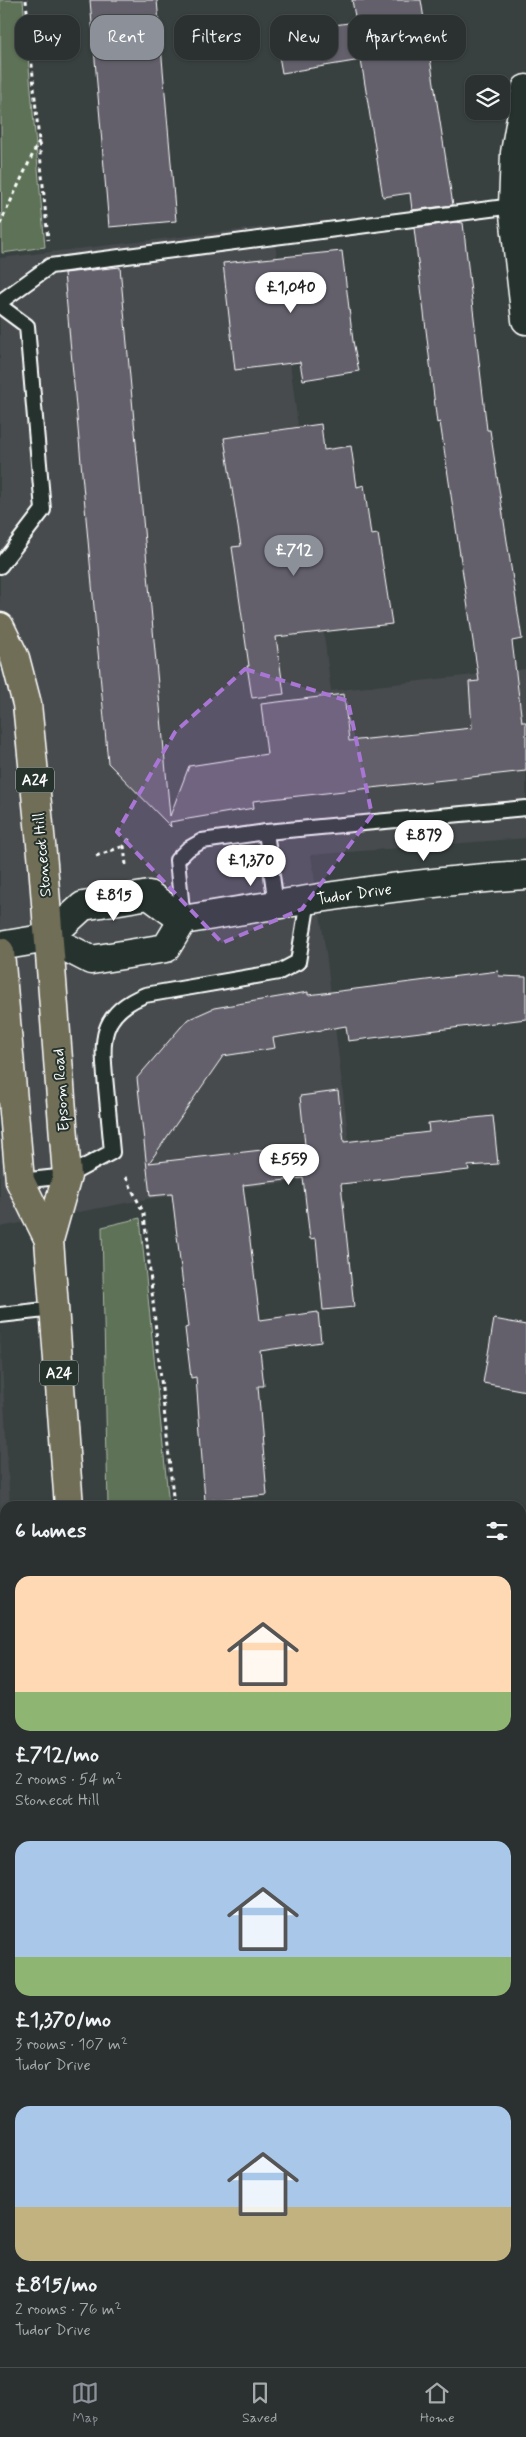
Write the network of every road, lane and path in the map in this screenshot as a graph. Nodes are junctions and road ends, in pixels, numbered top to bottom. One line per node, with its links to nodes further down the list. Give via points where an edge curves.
1 (26, 0): 3 (path)
2 (526, 89): 4 (main road, via 514,153)
3 (39, 141): 5 (path); 6 (path)
4 (513, 206): 6 (lane); 9 (main road)
5 (0, 224)
6 (50, 266): 7 (lane)
7 (0, 302)
8 (0, 306): 10 (lane, via 27,326 43,510)
9 (526, 320)
10 (0, 566)
11 (0, 627): 12 (highway, Stonecot Hill / A24)
12 (8, 658): 23 (highway, Stonecot Hill / A24, via 27,704)
13 (526, 808): 14 (lane)
14 (266, 832): 21 (lane); 22 (lane, via 202,841 177,860)
15 (130, 838): 16 (path)
16 (124, 846): 17 (path); 18 (path)
17 (96, 856)
18 (126, 872)
19 (526, 875): 20 (main road, Tudor Drive, via 453,880)
20 (308, 900): 21 (main road, Tudor Drive); 27 (lane, via 298,962 279,972 145,995 126,1003 113,1016 105,1031 102,1049 112,1152)
21 (276, 905): 22 (main road, Tudor Drive)
22 (183, 920): 23 (main road, via 149,896 129,898 83,906); 23 (main road, via 166,948 91,960)
23 (48, 938): 24 (main road); 27 (highway, Epsom Road / A24)
24 (0, 946)
25 (0, 952): 26 (highway, Epsom Road / A24)
26 (7, 1105): 29 (highway, Epsom Road / A24)
27 (67, 1176): 29 (lane); 30 (highway, Epsom Road / A24)
28 (126, 1177): 34 (path, via 144,1214)
29 (20, 1181): 30 (highway, Epsom Road / A24)
30 (49, 1240): 31 (highway, Epsom Road / A24)
31 (54, 1309): 32 (lane); 33 (highway, Epsom Road / A24)
32 (0, 1315)
33 (69, 1501)
34 (173, 1501)

